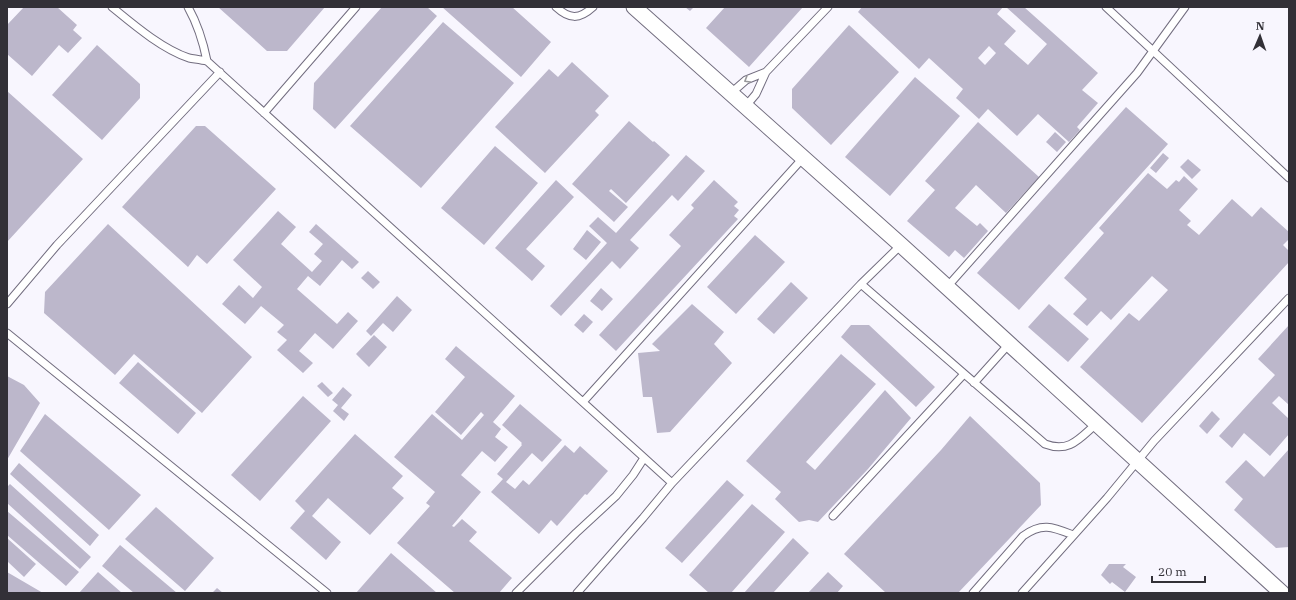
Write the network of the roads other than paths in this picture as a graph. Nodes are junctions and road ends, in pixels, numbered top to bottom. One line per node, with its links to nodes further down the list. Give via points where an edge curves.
1 (112, 7): 11 (lane, via 136,27 171,49 189,58)
2 (188, 7): 11 (lane, via 204,42)
3 (356, 7): 16 (lane)
4 (556, 7): 5 (lane, via 565,15 573,17 580,16)
5 (593, 7)
6 (634, 7): 14 (street)
7 (828, 7): 13 (lane)
8 (1106, 7): 10 (lane)
9 (1185, 7): 10 (lane)
10 (1153, 51): 18 (lane); 21 (lane, via 1137,73)
11 (207, 61): 12 (lane)
12 (220, 72): 16 (lane); 23 (lane, via 57,245)
13 (766, 72): 14 (lane, one-way to 14, via 746,80); 15 (lane, via 756,94)
14 (730, 94): 15 (street)
15 (745, 106): 17 (street)
16 (264, 112): 28 (lane)
17 (803, 158): 19 (street); 28 (lane)
18 (1289, 178)
19 (901, 245): 20 (lane); 21 (street)
20 (861, 284): 26 (lane); 32 (lane)
21 (947, 287): 25 (street)
22 (1289, 298): 31 (lane, via 1154,441)
23 (7, 304)
24 (7, 334): 35 (lane)
25 (1009, 344): 27 (lane); 29 (street)
26 (964, 374): 27 (lane); 33 (lane)
27 (974, 383): 29 (lane, via 1044,444 1052,447 1061,447 1077,441)
28 (583, 402): 30 (lane)
29 (1096, 424): 31 (street)
30 (644, 458): 32 (lane); 36 (lane, via 616,496)
31 (1138, 462): 34 (lane); 40 (street)
32 (672, 483): 37 (lane)
33 (833, 516)
34 (1073, 535): 38 (lane, via 1043,527 1029,532); 39 (lane)
35 (327, 593)
36 (516, 593)
37 (577, 593)
38 (973, 593)
39 (1022, 593)
40 (1282, 593)

